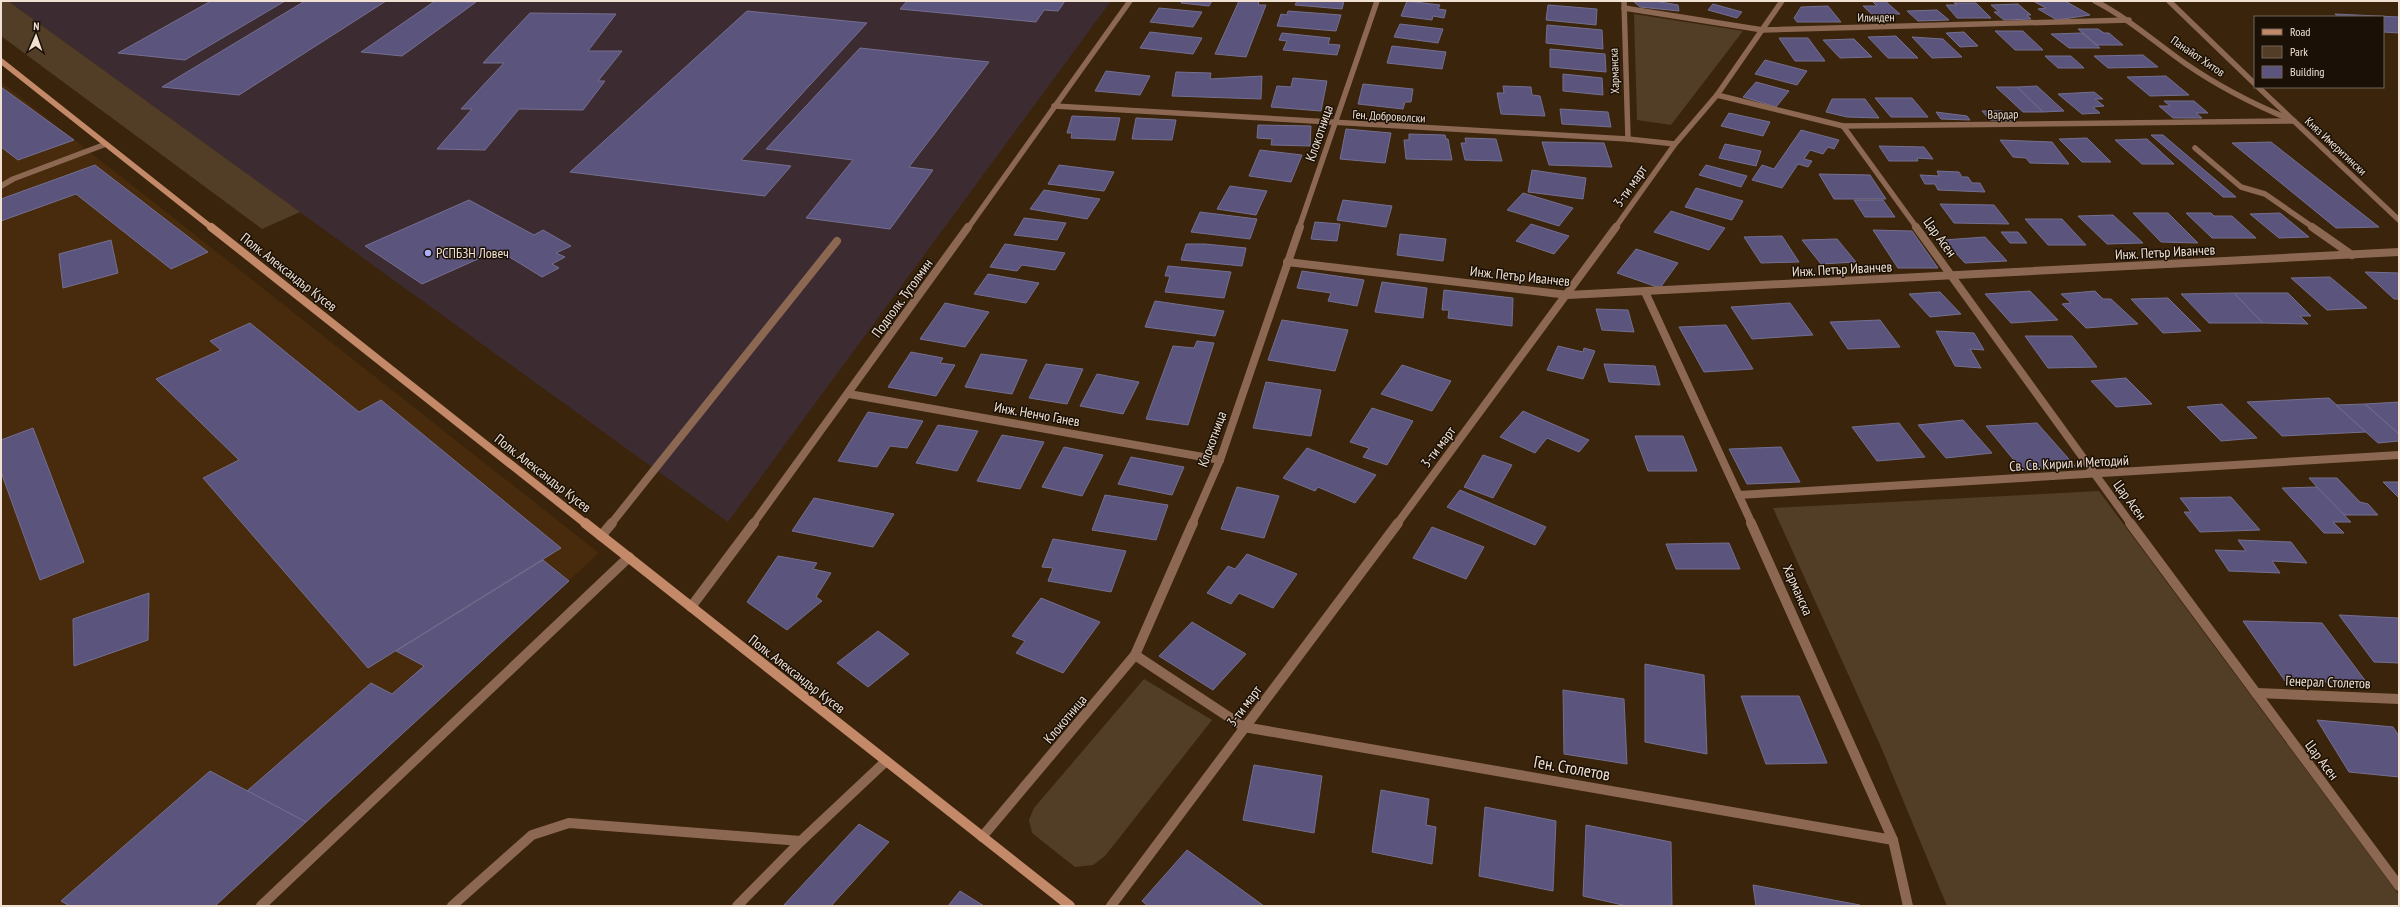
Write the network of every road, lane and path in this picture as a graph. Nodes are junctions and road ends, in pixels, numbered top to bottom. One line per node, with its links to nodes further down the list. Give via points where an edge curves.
1 (1130, 1): 14 (street, Подполк. Тутолмин)
2 (1376, 1): 16 (street, Клокотница)
3 (1624, 1): 7 (street, Харманска)
4 (1782, 1): 9 (street, 3-ти март)
5 (2095, 1): 8 (street, Панайот Хитов)
6 (2169, 1): 11 (street)
7 (1624, 8): 9 (street, Илинден); 18 (street, Харманска)
8 (2129, 20): 9 (street, Илинден); 15 (street, Панайот Хитов, via 2185,63 2244,100)
9 (1763, 30): 13 (street, 3-ти март)
10 (1, 61): 19 (street, Полк. Александър Кусев)
11 (2254, 83)
12 (2259, 88): 15 (street, Княз Имеритински)
13 (1717, 95): 17 (street, Вардар); 20 (street, 3-ти март)
14 (1054, 106): 16 (street, Ген. Доброволски); 31 (street, Подполк. Тутолмин)
15 (2294, 121): 17 (street, Вардар); 23 (street, Княз Имеритински)
16 (1336, 124): 18 (street, Ген. Доброволски); 27 (street, Клокотница)
17 (1843, 126): 28 (street, Цар Асен)
18 (1628, 139): 20 (street, Ген. Доброволски)
19 (106, 144): 22 (street, via 13,179); 36 (street, Полк. Александър Кусев)
20 (1675, 144): 30 (street, 3-ти март)
21 (2195, 148): 26 (street, via 2241,187 2265,194)
22 (1, 186)
23 (2399, 220)
24 (837, 241): 36 (street)
25 (2399, 252): 26 (street, Инж. Петър Иванчев)
26 (2352, 255): 28 (street, Инж. Петър Иванчев)
27 (1287, 262): 30 (street, Инж. Петър Иванчев); 33 (street, Клокотница)
28 (1952, 276): 29 (street, Инж. Петър Иванчев); 34 (street, Цар Асен)
29 (1646, 292): 30 (street, Инж. Петър Иванчев); 35 (street, Харманска)
30 (1568, 296): 42 (street, 3-ти март)
31 (849, 394): 33 (street, Инж. Ненчо Ганев); 38 (street, Подполк. Тутолмин)
32 (2399, 455): 34 (street, Св. Св. Кирил и Методий)
33 (1220, 460): 39 (street, Клокотница)
34 (2095, 475): 35 (street, Св. Св. Кирил и Методий); 40 (street, Цар Асен)
35 (1740, 495): 45 (street, Харманска)
36 (601, 536): 37 (street, Полк. Александър Кусев)
37 (629, 557): 38 (street, Полк. Александър Кусев); 48 (street)
38 (691, 607): 43 (street, Полк. Александър Кусев)
39 (1135, 655): 42 (street); 44 (street, Клокотница)
40 (2256, 693): 41 (street, Генерал Столетов); 47 (street, Цар Асен)
41 (2399, 699)
42 (1244, 726): 45 (street, Ген. Столетов); 52 (street, 3-ти март)
43 (886, 761): 44 (street, Полк. Александър Кусев); 46 (street)
44 (982, 837): 51 (street, Полк. Александър Кусев)
45 (1893, 840): 53 (street, Харманска)
46 (801, 841): 49 (street, via 569,822 532,835); 50 (street)
47 (2399, 886)
48 (261, 906)
49 (452, 906)
50 (737, 906)
51 (1070, 906)
52 (1111, 906)
53 (1908, 906)

